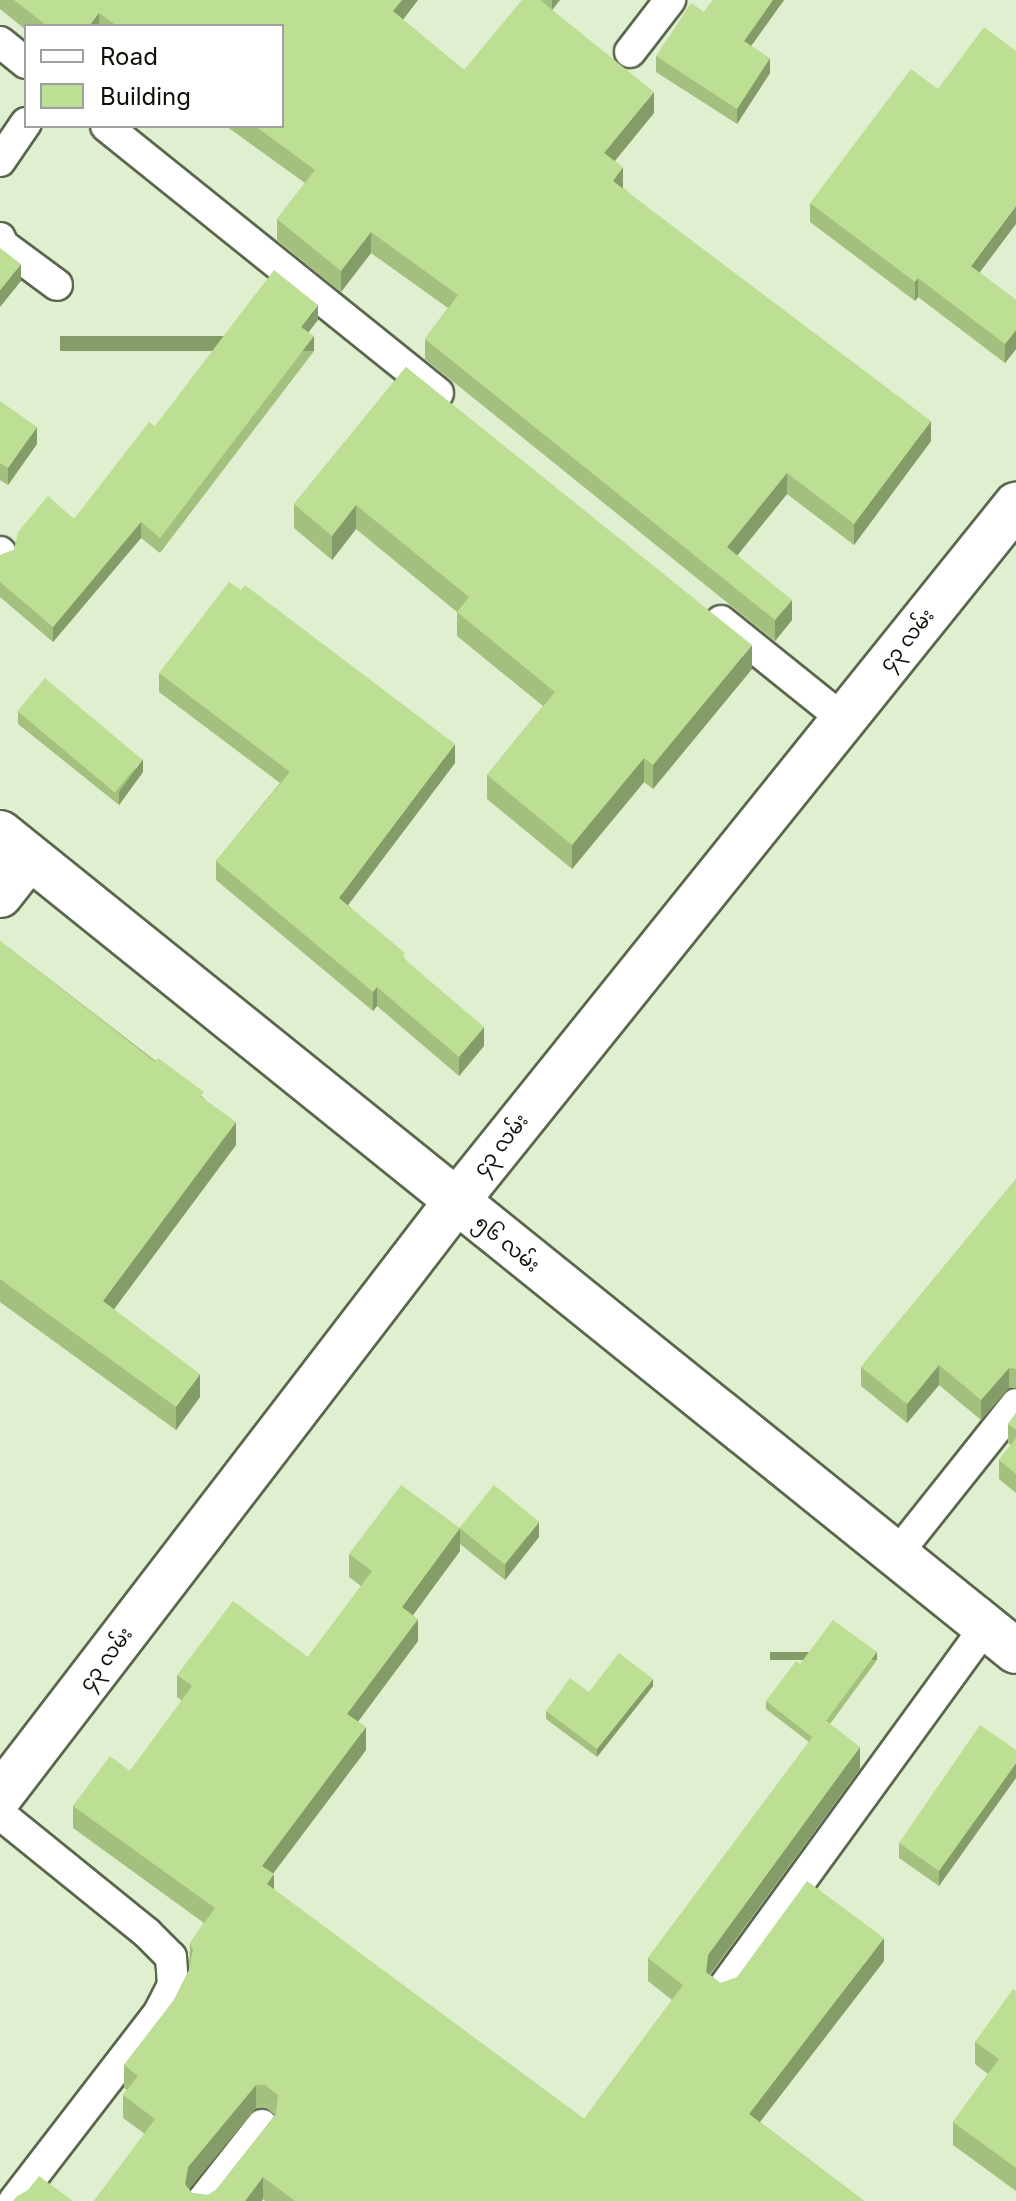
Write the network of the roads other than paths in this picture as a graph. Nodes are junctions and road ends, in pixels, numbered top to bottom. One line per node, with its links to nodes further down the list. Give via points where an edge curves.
1 (670, 0): 3 (lane)
2 (0, 42): 4 (lane)
3 (630, 52)
4 (24, 61)
5 (24, 126): 7 (lane)
6 (108, 128): 10 (lane)
7 (0, 161)
8 (0, 238): 9 (lane)
9 (57, 285)
10 (464, 414)
11 (1016, 505): 13 (street, ၄၃ လမ်း)
12 (697, 601): 13 (lane)
13 (843, 719): 16 (street, ၄၃ လမ်း)
14 (15, 846): 15 (street); 16 (street, ၅၆ လမ်း)
15 (0, 895)
16 (455, 1203): 18 (street, ၅၆ လမ်း); 20 (street, ၄၃ လမ်း)
17 (1016, 1404): 18 (lane)
18 (896, 1555): 19 (street, ၅၆ လမ်း)
19 (1001, 1639): 22 (lane)
20 (0, 1796)
21 (0, 1814): 24 (lane, via 147,1933 171,1957 173,1985 158,2014)
22 (723, 1988)
23 (262, 2125): 25 (lane)
24 (14, 2201)
25 (202, 2201)

